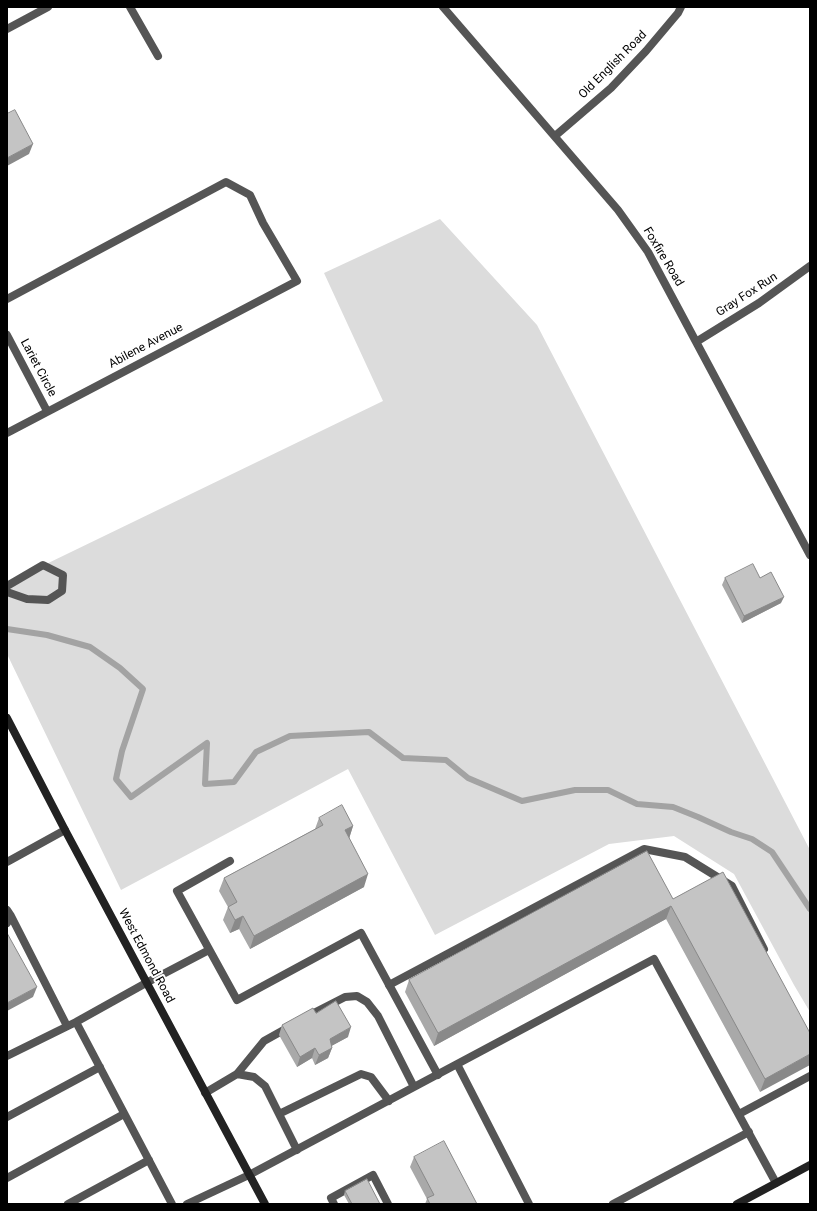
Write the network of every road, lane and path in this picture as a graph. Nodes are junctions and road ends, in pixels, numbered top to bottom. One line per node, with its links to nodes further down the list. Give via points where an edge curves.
1 (48, 7): 5 (street)
2 (130, 7): 6 (street)
3 (443, 7): 7 (street, Foxfire Road)
4 (681, 7): 7 (street, Old English Road, via 646,51 611,88)
5 (7, 29)
6 (158, 56)
7 (555, 136): 11 (street, Foxfire Road, via 618,210 648,252)
8 (810, 266): 11 (street, Gray Fox Run, via 759,303)
9 (7, 299): 12 (street, Abilene Avenue, via 226,182 250,195 263,223 297,281)
10 (7, 335): 12 (street, Lariet Circle)
11 (696, 342): 14 (street, Foxfire Road)
12 (47, 412): 13 (street, Abilene Avenue)
13 (7, 433)
14 (810, 555)
15 (7, 586): 16 (street, via 43,565 63,575 62,591 48,600 27,599)
16 (7, 592)
17 (7, 718): 18 (main road, West Edmond Road)
18 (65, 830): 20 (street); 24 (main road, West Edmond Road)
19 (230, 861): 22 (street, via 177,890)
20 (7, 862)
21 (8, 916): 27 (street)
22 (209, 950): 24 (street); 25 (street, via 237,1000 361,933)
23 (769, 957): 25 (street, via 732,886 685,857 644,849)
24 (146, 983): 26 (street); 35 (main road, West Edmond Road)
25 (389, 985): 32 (street)
26 (76, 1022): 27 (street); 30 (street)
27 (67, 1026): 28 (street)
28 (7, 1056)
29 (457, 1064): 32 (street); 39 (street, via 654,959); 54 (street)
30 (100, 1067): 37 (street); 40 (street)
31 (237, 1074): 34 (street, via 264,1041 345,997 357,996 367,1002 378,1016); 35 (street); 38 (street, via 254,1077 265,1086)
32 (438, 1075): 34 (street)
33 (810, 1076): 39 (street)
34 (414, 1087): 36 (street)
35 (205, 1092): 45 (main road, West Edmond Road)
36 (388, 1101): 38 (street, via 371,1077 361,1074); 42 (street)
37 (124, 1114): 43 (street); 46 (street)
38 (279, 1114): 42 (street)
39 (739, 1114): 41 (street)
40 (7, 1117)
41 (749, 1132): 47 (street); 55 (street)
42 (296, 1150): 45 (street)
43 (149, 1160): 48 (street); 49 (street)
44 (810, 1165): 47 (main road)
45 (249, 1175): 50 (street); 51 (main road, West Edmond Road)
46 (7, 1178)
47 (776, 1183): 56 (main road)
48 (68, 1204)
49 (172, 1204)
50 (187, 1204)
51 (265, 1204)
52 (334, 1204): 53 (street, via 331,1198 373,1175)
53 (388, 1204)
54 (529, 1204)
55 (613, 1204)
56 (737, 1204)

